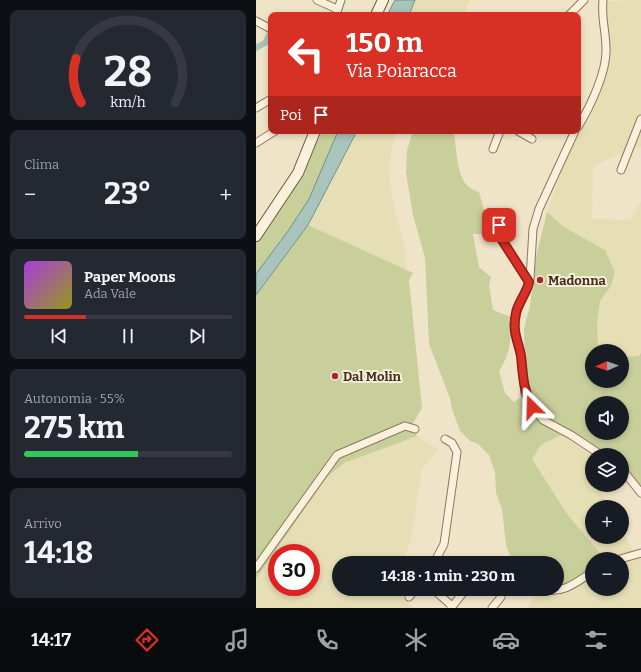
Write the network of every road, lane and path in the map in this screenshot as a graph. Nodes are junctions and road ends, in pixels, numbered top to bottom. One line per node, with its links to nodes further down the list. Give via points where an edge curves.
1 (317, 0): 6 (street)
2 (341, 0): 6 (street)
3 (383, 0): 7 (main road)
4 (584, 0): 8 (street)
5 (603, 0): 14 (street, via 605,62 592,101)
6 (337, 12)
7 (377, 12)
8 (572, 12)
9 (256, 21): 10 (street)
10 (268, 27)
11 (268, 102): 12 (street)
12 (256, 108)
13 (641, 120): 23 (street)
14 (581, 121)
15 (270, 134): 21 (street)
16 (314, 134): 25 (main road, via 298,173)
17 (499, 134): 22 (street)
18 (523, 134): 20 (street)
19 (574, 134): 26 (street, via 539,209 533,229)
20 (532, 139)
21 (256, 143)
22 (494, 149)
23 (621, 170)
24 (499, 225): 26 (street, via 502,240)
25 (256, 236)
26 (529, 282): 29 (street, via 514,324 521,355 525,394 542,420)
27 (415, 429): 35 (street, via 405,426 337,455)
28 (445, 438): 33 (street, via 452,443 457,452 444,544)
29 (590, 448)
30 (629, 478): 31 (street)
31 (641, 493)
32 (641, 553): 34 (street)
33 (438, 556)
34 (629, 556)
35 (256, 568)
36 (585, 577): 37 (street)
37 (564, 589)
38 (440, 596): 41 (street)
39 (460, 596): 41 (street)
40 (501, 597): 42 (street)
41 (451, 607)
42 (492, 608)

